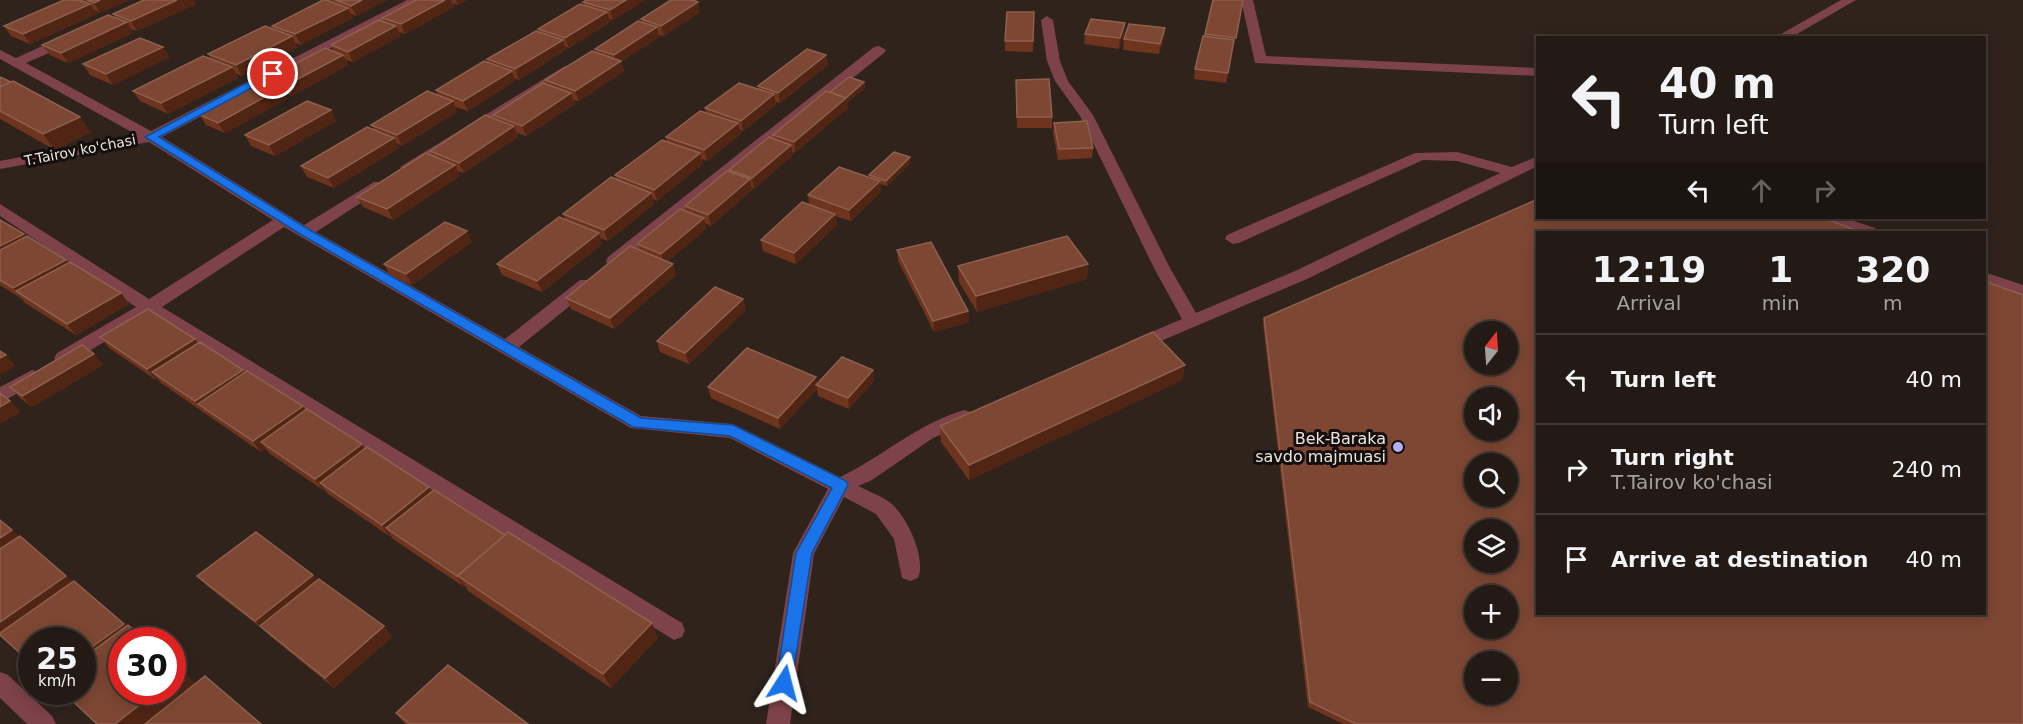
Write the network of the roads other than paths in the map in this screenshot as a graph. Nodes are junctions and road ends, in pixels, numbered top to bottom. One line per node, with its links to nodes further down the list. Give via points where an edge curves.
1 (416, 0): 12 (street, T.Tairov ko'chasi)
2 (1247, 0): 11 (street, via 1260,60)
3 (1850, 0): 6 (street)
4 (1047, 20): 25 (street, via 1053,66 1068,95 1086,116)
5 (81, 33): 10 (street)
6 (1784, 36)
7 (879, 50): 26 (street)
8 (0, 54): 10 (street)
9 (580, 61): 20 (street)
10 (16, 62): 12 (street)
11 (1536, 72)
12 (151, 137): 14 (street, T.Tairov ko'chasi); 17 (street)
13 (1536, 161): 15 (street)
14 (0, 165)
15 (1513, 172): 21 (street, via 1448,154 1420,156); 25 (street, via 1301,275)
16 (0, 209): 24 (street)
17 (285, 219): 20 (street); 24 (street)
18 (1834, 219): 19 (street)
19 (1866, 231)
20 (304, 232): 26 (street)
21 (1233, 239)
22 (1986, 278): 23 (street)
23 (2023, 291)
24 (149, 307): 28 (street); 32 (street)
25 (1192, 321): 27 (street)
26 (505, 348): 30 (street, via 638,423 733,431)
27 (1118, 352)
28 (0, 396)
29 (979, 411): 30 (street, via 926,433 865,474)
30 (841, 485): 31 (street, via 883,508 903,537); 35 (street, via 804,553)
31 (910, 572)
32 (674, 630)
33 (0, 683): 34 (street)
34 (44, 724)
35 (778, 724)

